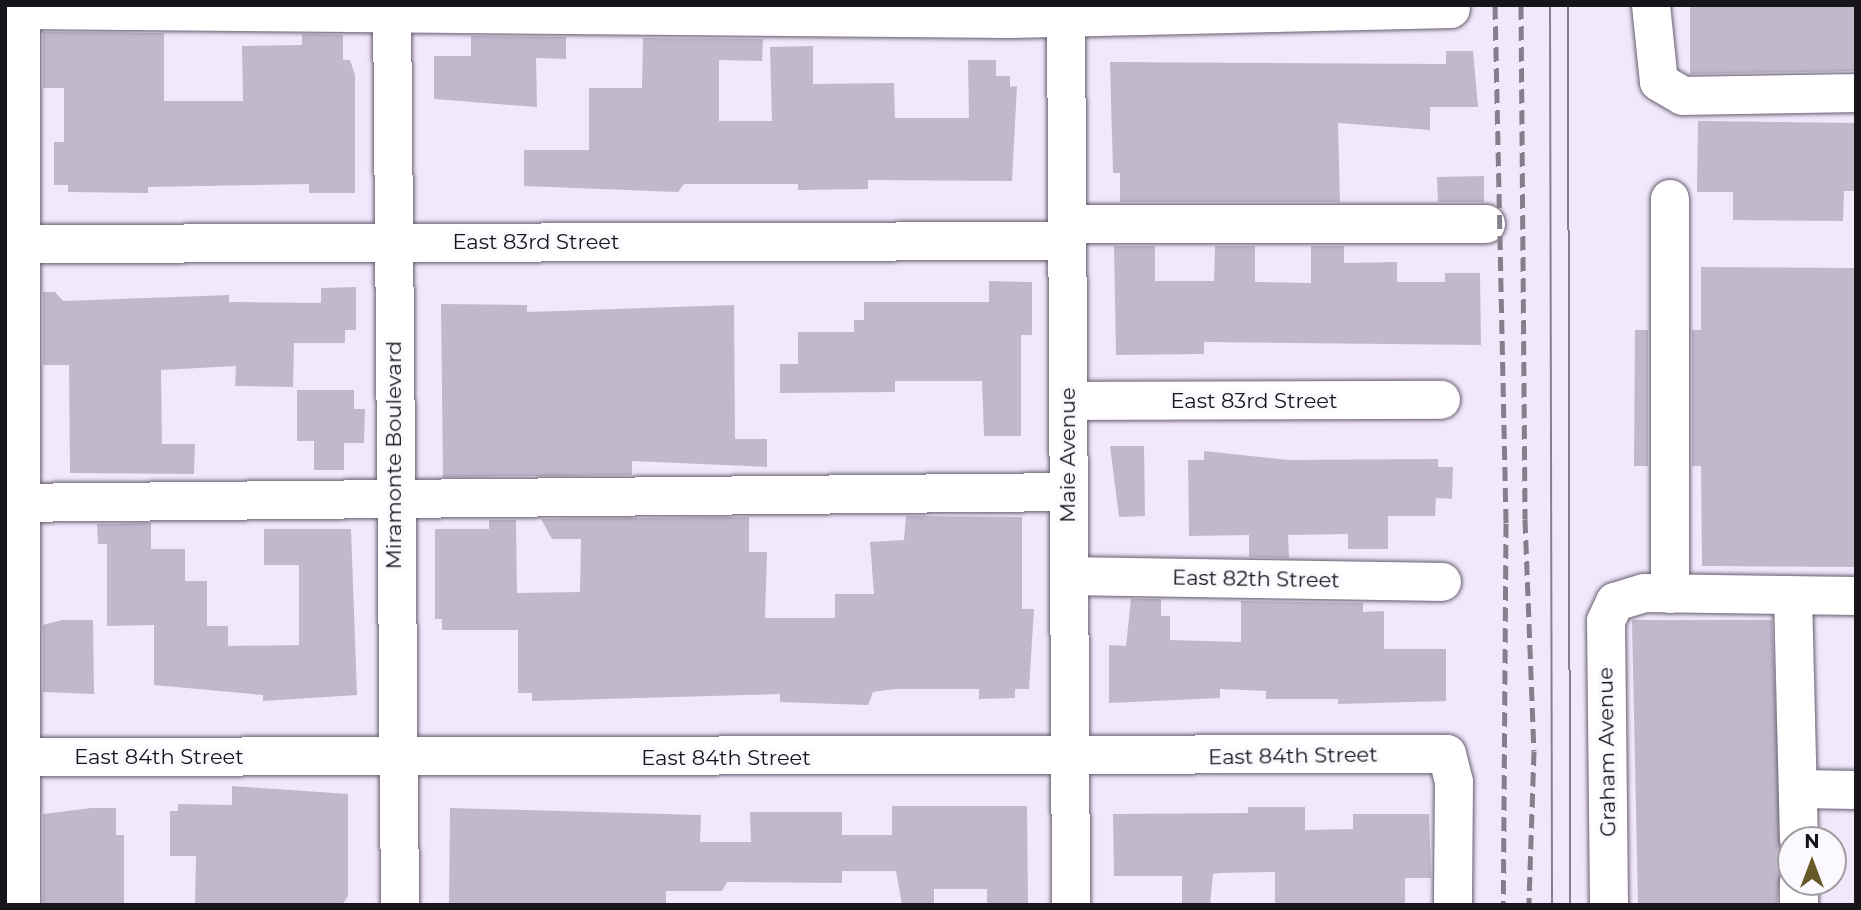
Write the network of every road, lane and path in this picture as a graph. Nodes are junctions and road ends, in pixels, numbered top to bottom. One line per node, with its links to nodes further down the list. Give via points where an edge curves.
1 (1651, 5): 6 (street, via 1656,74 1683,96)
2 (21, 8): 5 (street); 11 (street)
3 (1066, 9): 4 (street); 5 (street, via 1010,19); 9 (street, Maie Avenue)
4 (1451, 9)
5 (392, 10): 10 (street, Miramonte Boulevard)
6 (1856, 93)
7 (1670, 199): 19 (street)
8 (1486, 224): 9 (street, East 83rd Street)
9 (1067, 233): 10 (street, East 83rd Street); 13 (street, Maie Avenue)
10 (392, 243): 11 (street, East 83rd Street); 15 (street, Miramonte Boulevard)
11 (14, 244): 16 (street)
12 (1441, 400): 13 (street, East 83rd Street)
13 (1068, 401): 14 (street, Maie Avenue)
14 (1069, 492): 15 (street); 17 (street, Maie Avenue)
15 (394, 497): 16 (street); 23 (street, Miramonte Boulevard)
16 (13, 503): 22 (street)
17 (1069, 576): 18 (street, East 82th Street); 24 (street, Maie Avenue)
18 (1442, 582)
19 (1670, 594): 20 (street); 32 (street, Graham Avenue, via 1615,602 1606,621)
20 (1793, 596): 21 (street); 25 (street)
21 (1856, 596)
22 (13, 757): 23 (street, East 84th Street); 28 (street)
23 (396, 757): 24 (street, East 84th Street); 29 (street, Miramonte Boulevard)
24 (1070, 758): 30 (street, Maie Avenue); 31 (street, East 84th Street, via 1447,754 1454,782)
25 (1799, 789): 26 (street); 27 (street)
26 (1856, 790)
27 (1799, 826)
28 (20, 905)
29 (400, 905)
30 (1071, 905)
31 (1453, 905)
32 (1609, 905)

